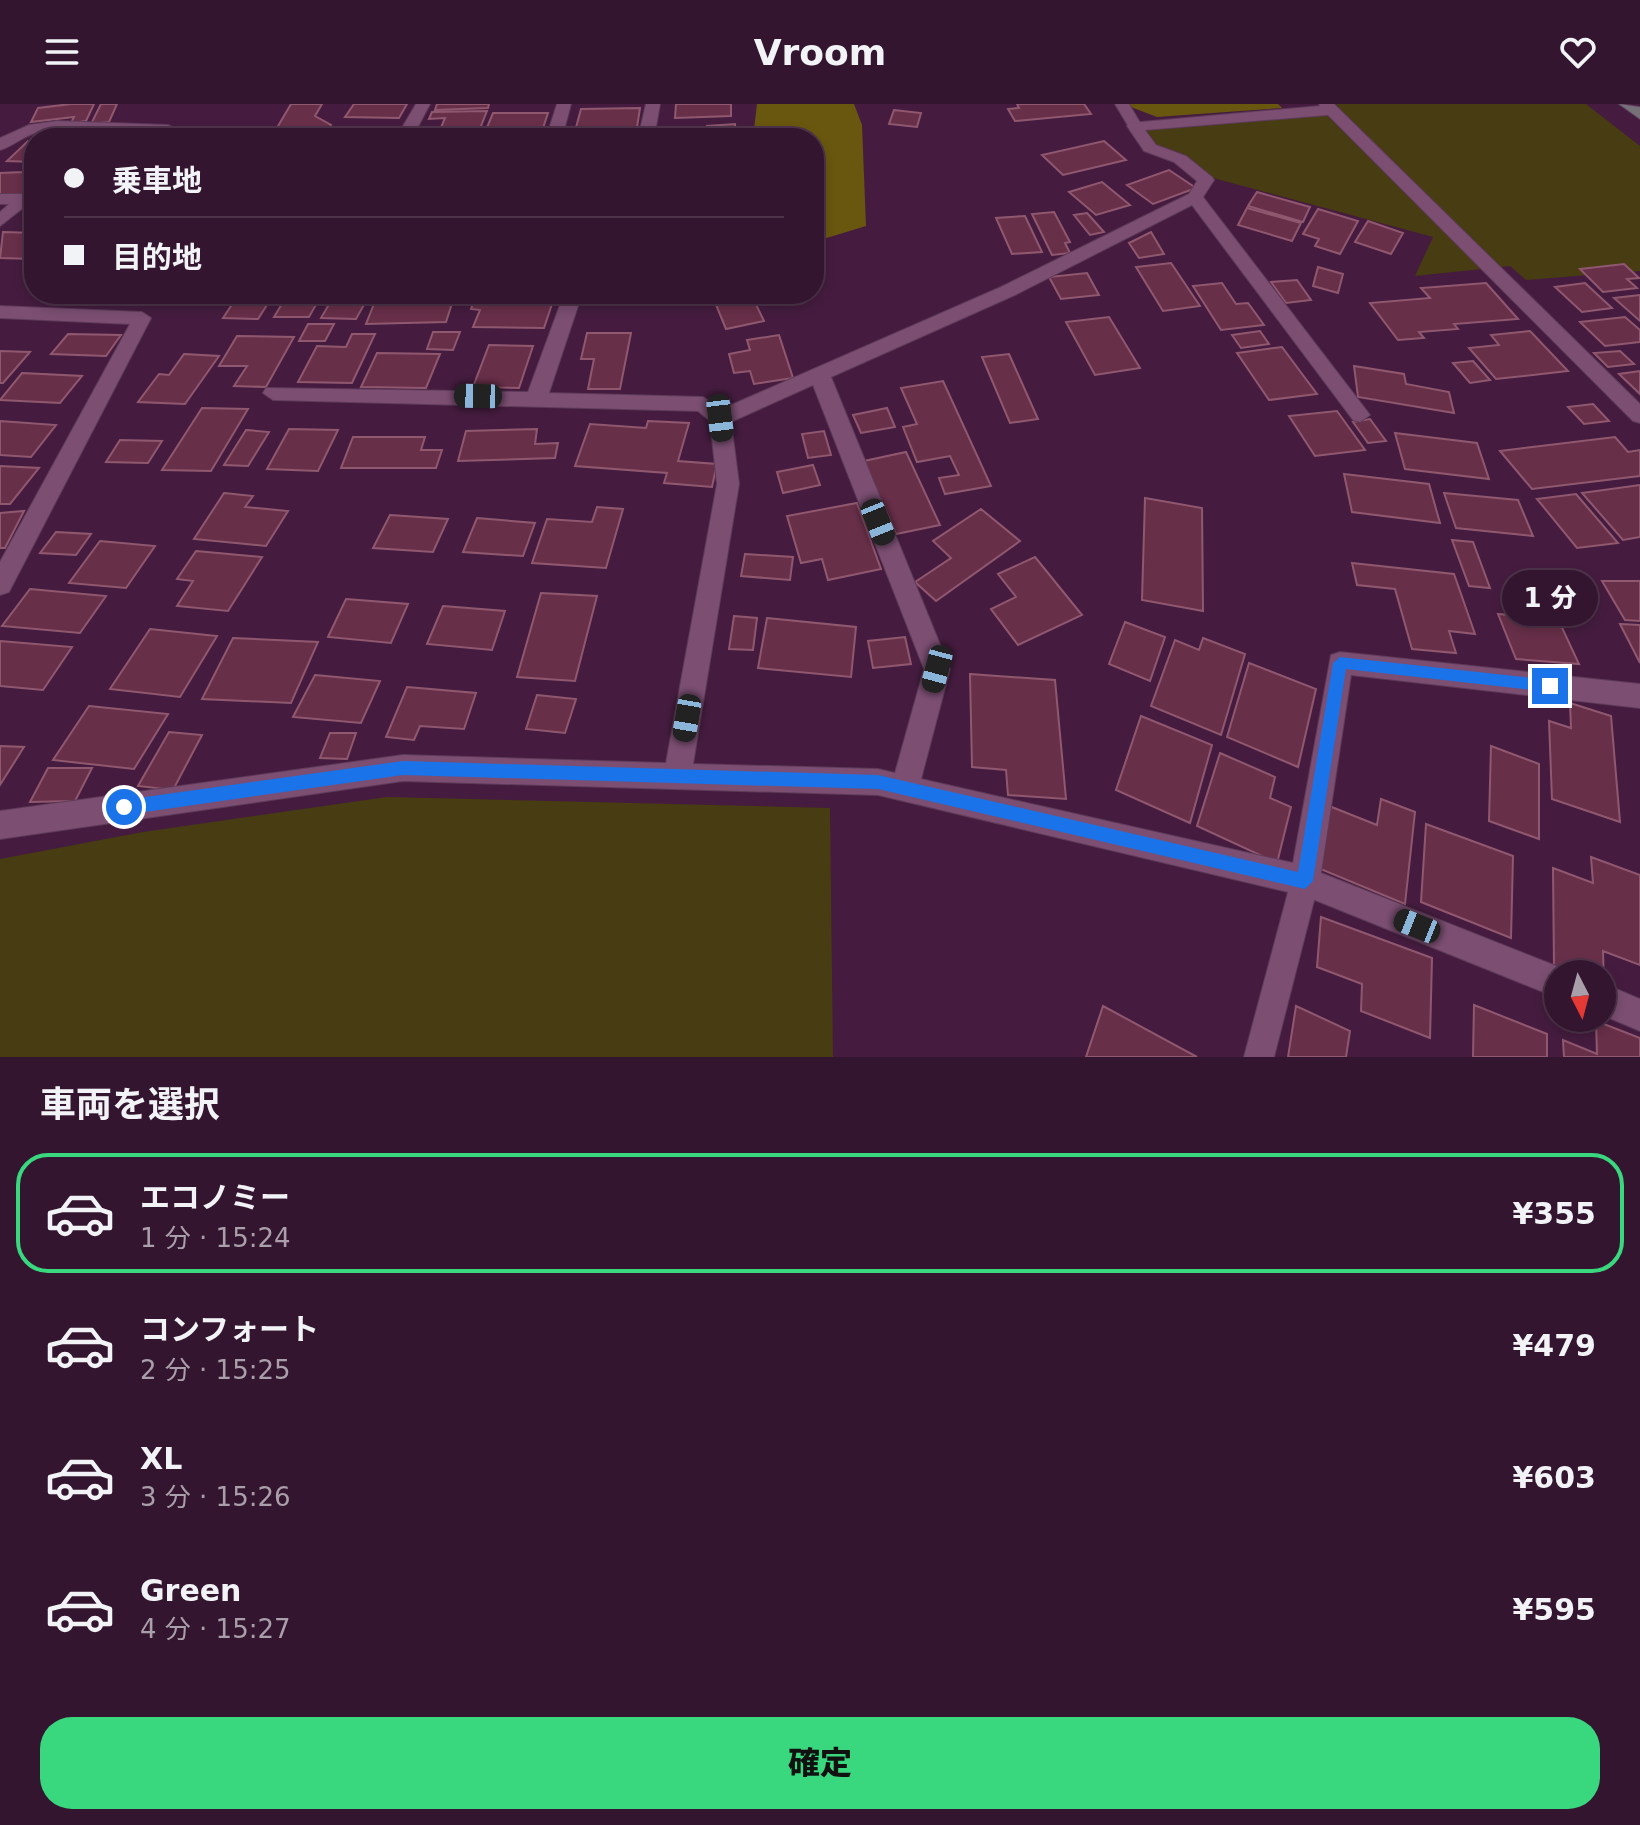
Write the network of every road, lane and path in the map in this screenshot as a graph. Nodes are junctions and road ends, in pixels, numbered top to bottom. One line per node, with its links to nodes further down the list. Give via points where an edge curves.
1 (423, 104): 11 (street)
2 (564, 104): 12 (street)
3 (653, 104): 13 (street)
4 (1122, 104): 8 (lane)
5 (1626, 104): 7 (street)
6 (1328, 107): 8 (street); 26 (street)
7 (1640, 114)
8 (1135, 126): 16 (street, via 1150,148 1180,159 1206,180)
9 (34, 128): 10 (street)
10 (118, 128)
11 (410, 128)
12 (557, 128)
13 (648, 128)
14 (24, 131): 15 (street)
15 (0, 145)
16 (1195, 197): 23 (street, via 1008,291); 27 (street)
17 (0, 199): 18 (street)
18 (24, 199)
19 (24, 203): 20 (street)
20 (0, 221)
21 (570, 304): 25 (street)
22 (0, 312): 29 (street, via 142,318)
23 (820, 376): 28 (street); 32 (street, via 937,669)
24 (273, 393): 25 (street)
25 (537, 397): 28 (street, via 703,404)
26 (1639, 412)
27 (1360, 415)
28 (720, 418): 31 (street, via 728,484)
29 (0, 585)
30 (1640, 696): 34 (street, via 1340,663)
31 (677, 776): 32 (street, via 878,782); 33 (street, via 403,768)
32 (905, 788): 34 (street)
33 (0, 825)
34 (1305, 881): 35 (street); 38 (lane)
35 (1544, 976)
36 (1616, 1005): 37 (street)
37 (1640, 1015)
38 (1259, 1057)

